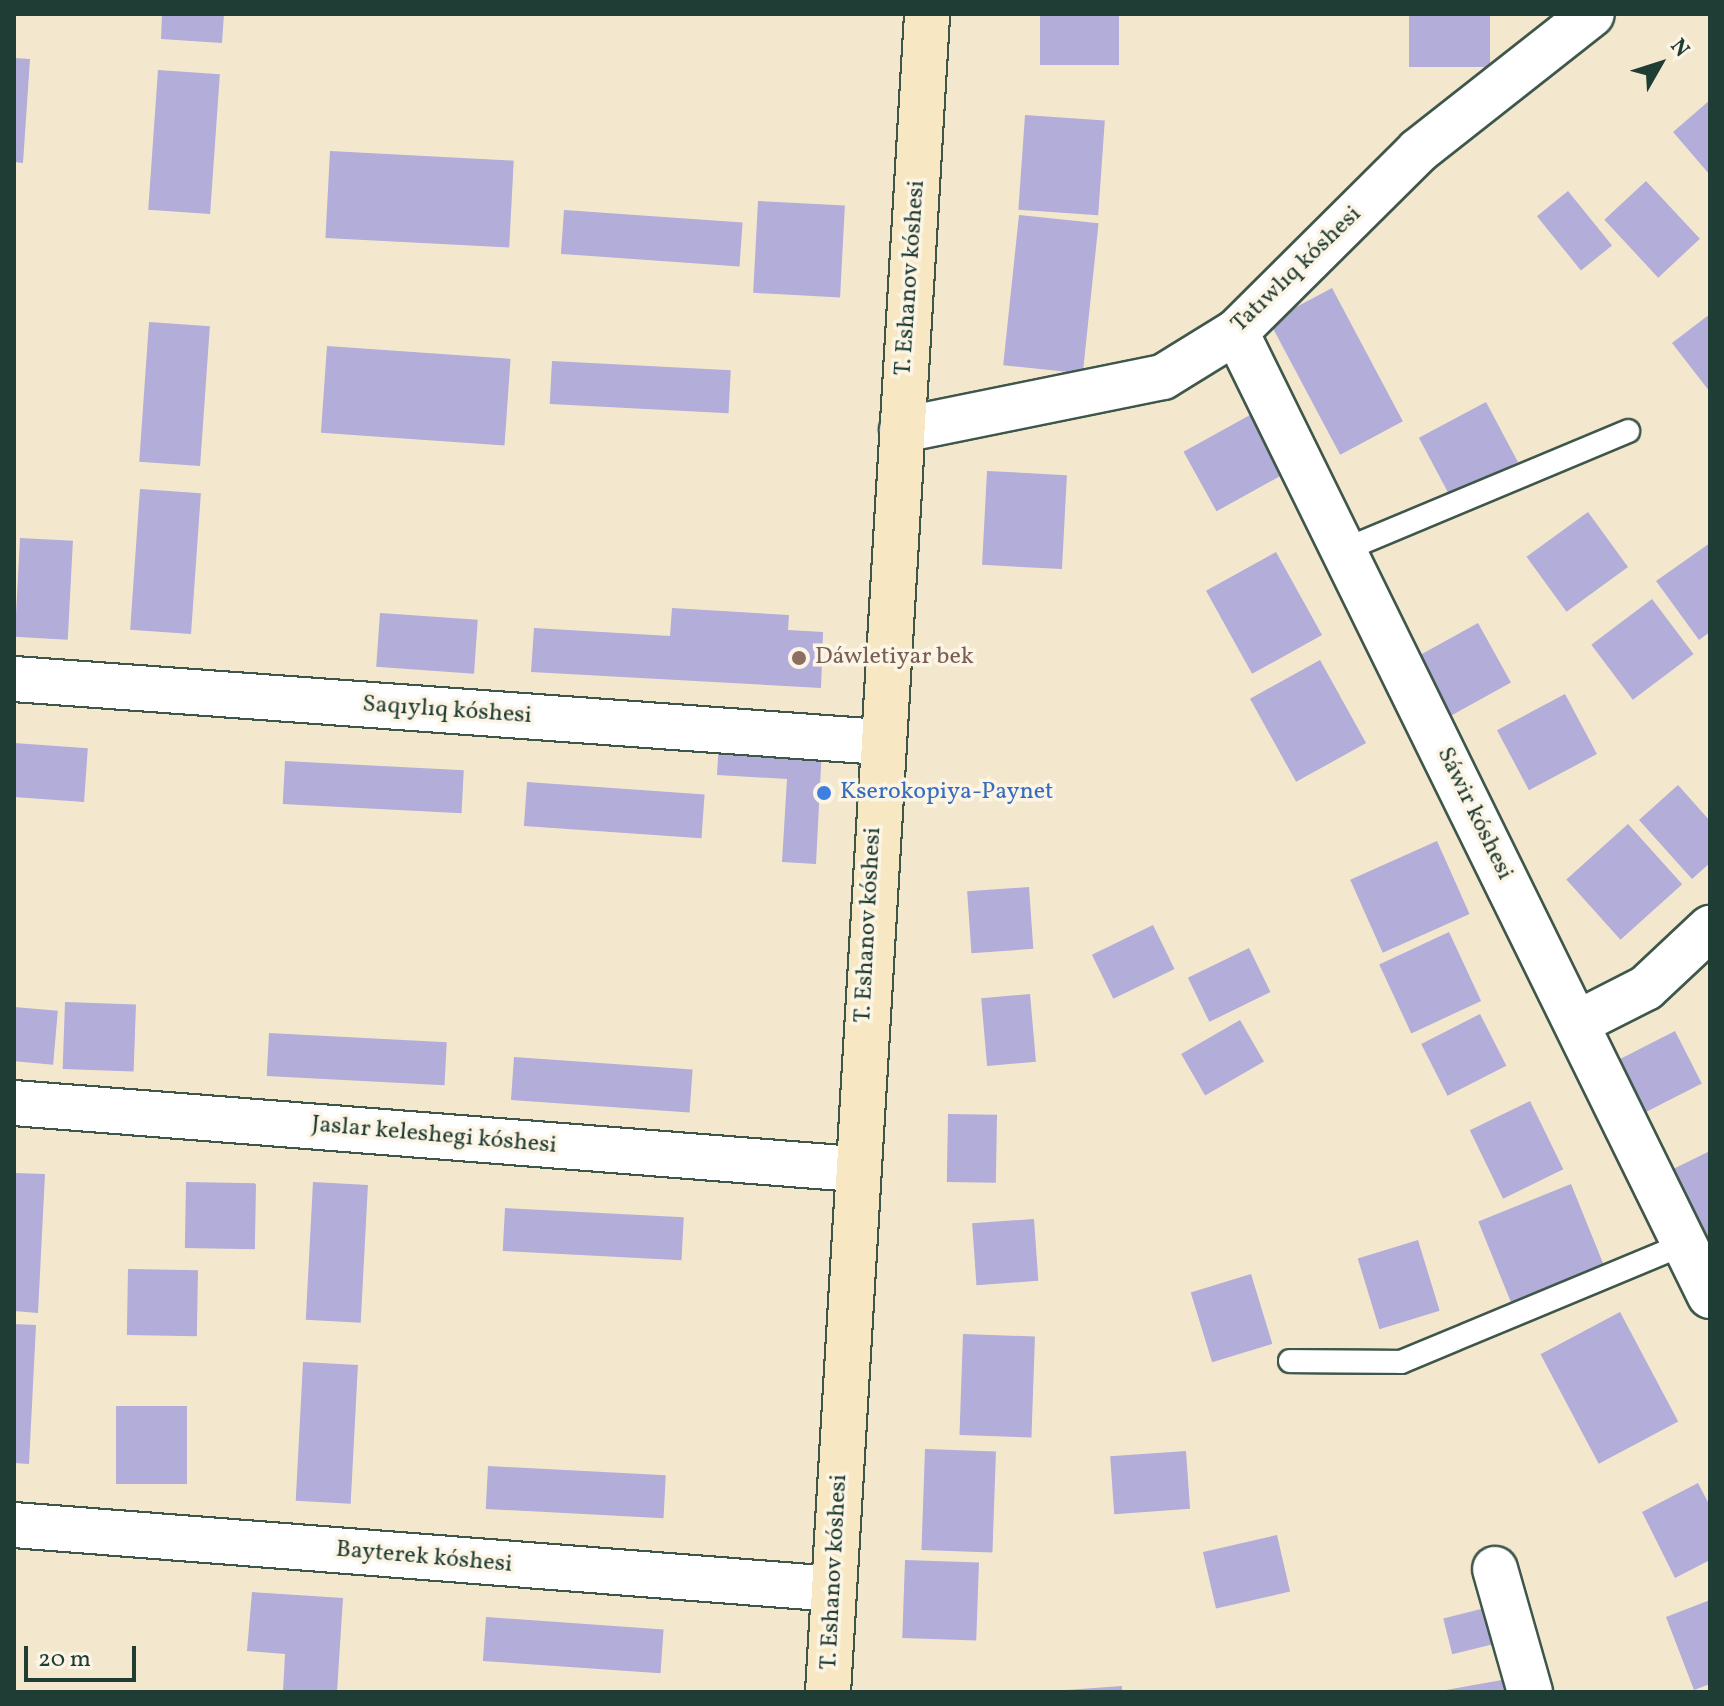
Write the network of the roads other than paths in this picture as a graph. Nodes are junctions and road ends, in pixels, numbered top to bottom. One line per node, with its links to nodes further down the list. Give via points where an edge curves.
1 (927, 14): 4 (main road, T. Eshanov kóshesi)
2 (1592, 14): 3 (street, Tatıwlıq kóshesi, via 1418,151)
3 (1236, 332): 4 (street, Tatıwlıq kóshesi, via 1163,377); 6 (street, Sáwir kóshesi)
4 (902, 430): 8 (main road, T. Eshanov kóshesi)
5 (1628, 431): 6 (lane)
6 (1344, 550): 10 (street, Sáwir kóshesi)
7 (14, 679): 8 (street, Saqıylıq kóshesi)
8 (880, 742): 12 (main road, T. Eshanov kóshesi)
9 (1710, 928): 10 (street, via 1646,988)
10 (1577, 1023): 13 (street, Sáwir kóshesi)
11 (14, 1103): 12 (street, Jaslar keleshegi kóshesi)
12 (855, 1169): 18 (main road, T. Eshanov kóshesi)
13 (1685, 1244): 14 (street, Sáwir kóshesi); 15 (lane, via 1401,1362)
14 (1710, 1296)
15 (1290, 1361)
16 (14, 1525): 18 (street, Bayterek kóshesi)
17 (1495, 1569): 20 (street)
18 (834, 1589): 19 (main road, T. Eshanov kóshesi)
19 (828, 1692)
20 (1530, 1692)

